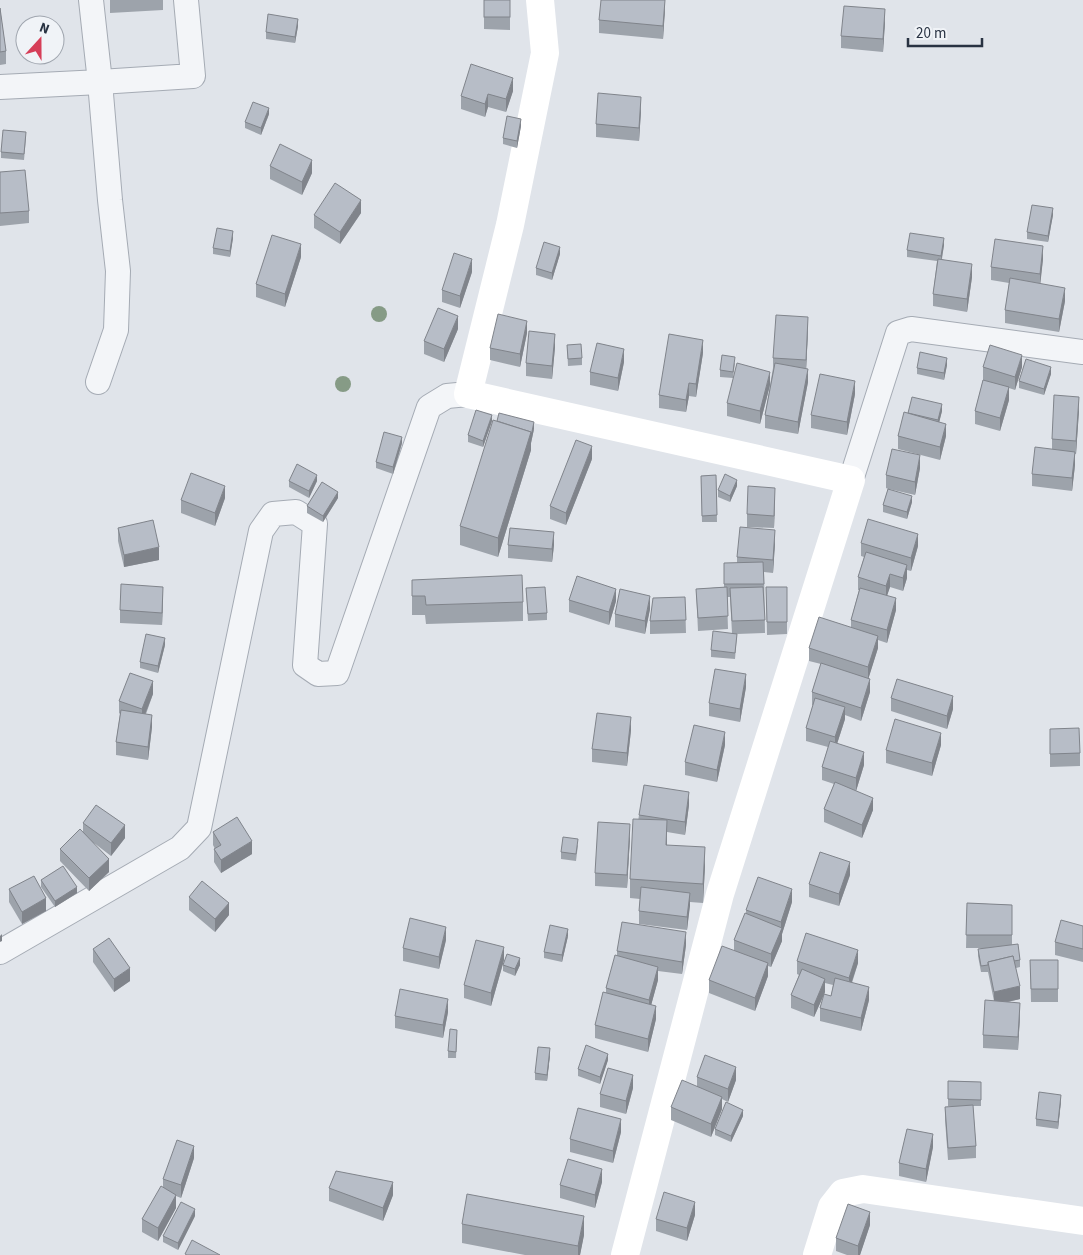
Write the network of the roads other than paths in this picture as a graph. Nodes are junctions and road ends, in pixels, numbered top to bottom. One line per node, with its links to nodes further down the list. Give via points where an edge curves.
1 (91, 0): 4 (street)
2 (186, 0): 4 (street, via 193,76)
3 (540, 0): 8 (street, via 545,53 510,225)
4 (100, 82): 5 (street); 7 (street, via 118,271 116,330)
5 (0, 87)
6 (1083, 352): 9 (street, via 911,329 898,333)
7 (98, 382)
8 (468, 394): 9 (street); 10 (street, via 447,396 429,407 337,673 318,674 305,665 315,524 296,512 273,514 261,531 198,828 180,848)
9 (851, 480): 12 (street, via 720,894)
10 (0, 952)
11 (1083, 1221): 13 (street, via 863,1190 843,1193 832,1207)
12 (625, 1255)
13 (817, 1255)

